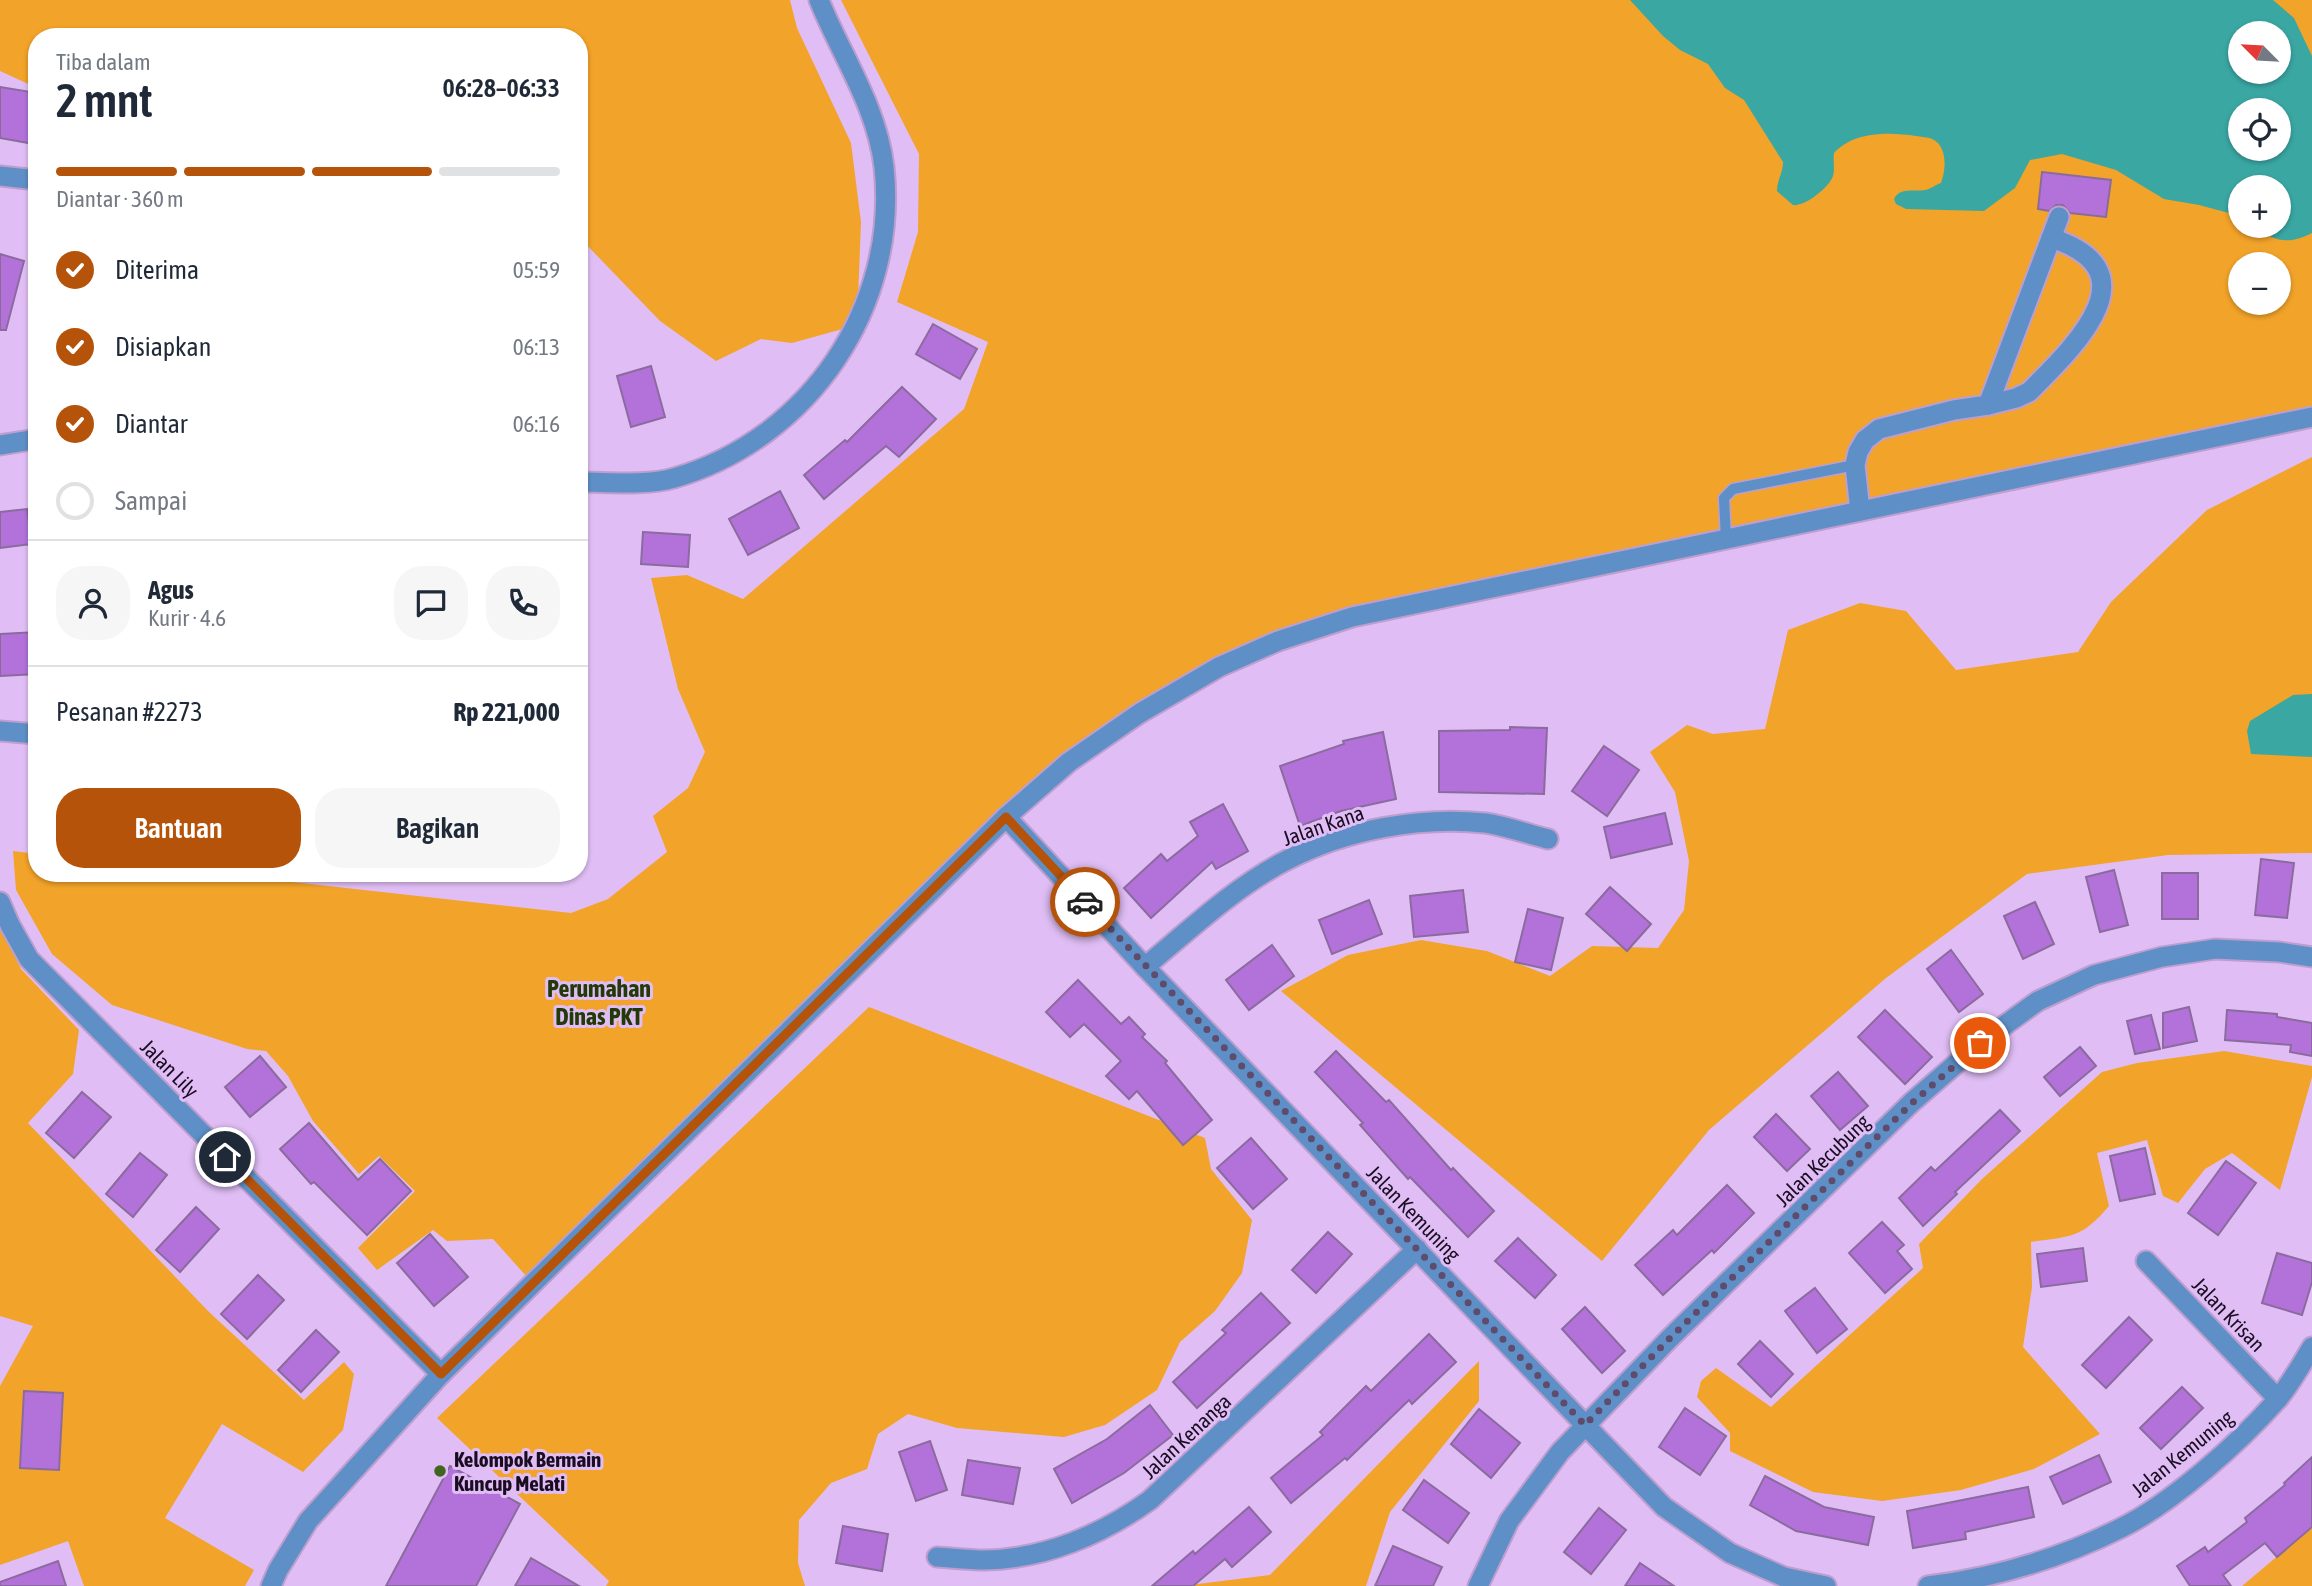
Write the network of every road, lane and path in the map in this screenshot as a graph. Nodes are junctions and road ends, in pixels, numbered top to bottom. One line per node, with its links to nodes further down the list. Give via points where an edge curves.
1 (819, 0): 11 (street, via 873,116 884,165 886,219 877,269 856,326 821,380 792,412 752,444 672,479)
2 (0, 176): 3 (street)
3 (28, 179)
4 (2059, 217): 5 (street)
5 (2051, 238): 6 (street); 6 (street, via 2075,245 2094,263 2102,280 2102,297 2092,321 2029,391)
6 (1988, 405): 10 (street, via 1879,429 1858,452)
7 (2312, 417): 12 (street)
8 (28, 440): 9 (street)
9 (0, 445)
10 (1855, 465): 12 (street); 13 (lane, via 1733,489 1724,498)
11 (588, 482)
12 (1860, 511): 13 (street)
13 (1726, 540): 16 (street, via 1352,617 1278,640 1219,667 1140,713 1069,762)
14 (0, 731): 15 (street)
15 (28, 733)
16 (1006, 817): 20 (street, Jalan Kemuning); 24 (street)
17 (1548, 839): 20 (street, Jalan Kana, via 1486,824 1441,823 1387,828 1333,841 1286,860 1231,897)
18 (0, 902): 24 (street, Jalan Lily, via 29,959)
19 (2312, 957): 26 (street, Jalan Kecubung, via 2215,949 2162,957 2094,975 2038,1001 1980,1043 1911,1104)
20 (1145, 967): 21 (street, Jalan Kemuning)
21 (1417, 1249): 26 (street, Jalan Kemuning); 27 (street, Jalan Kenanga, via 1150,1500 1122,1520 1037,1554 987,1560)
22 (2147, 1261): 25 (street, Jalan Krisan)
23 (2312, 1347): 25 (street, Jalan Kemuning)
24 (441, 1374): 28 (street, via 308,1521)
25 (2278, 1399): 31 (street, Jalan Kemuning, via 2169,1499 2122,1528 2046,1559 1962,1582)
26 (1585, 1425): 29 (street, Jalan Kecubung, via 1509,1521); 30 (street, Jalan Kemuning, via 1664,1507 1730,1553 1784,1577)
27 (937, 1558)
28 (271, 1586)
29 (1478, 1586)
30 (1826, 1586)
31 (1928, 1586)

